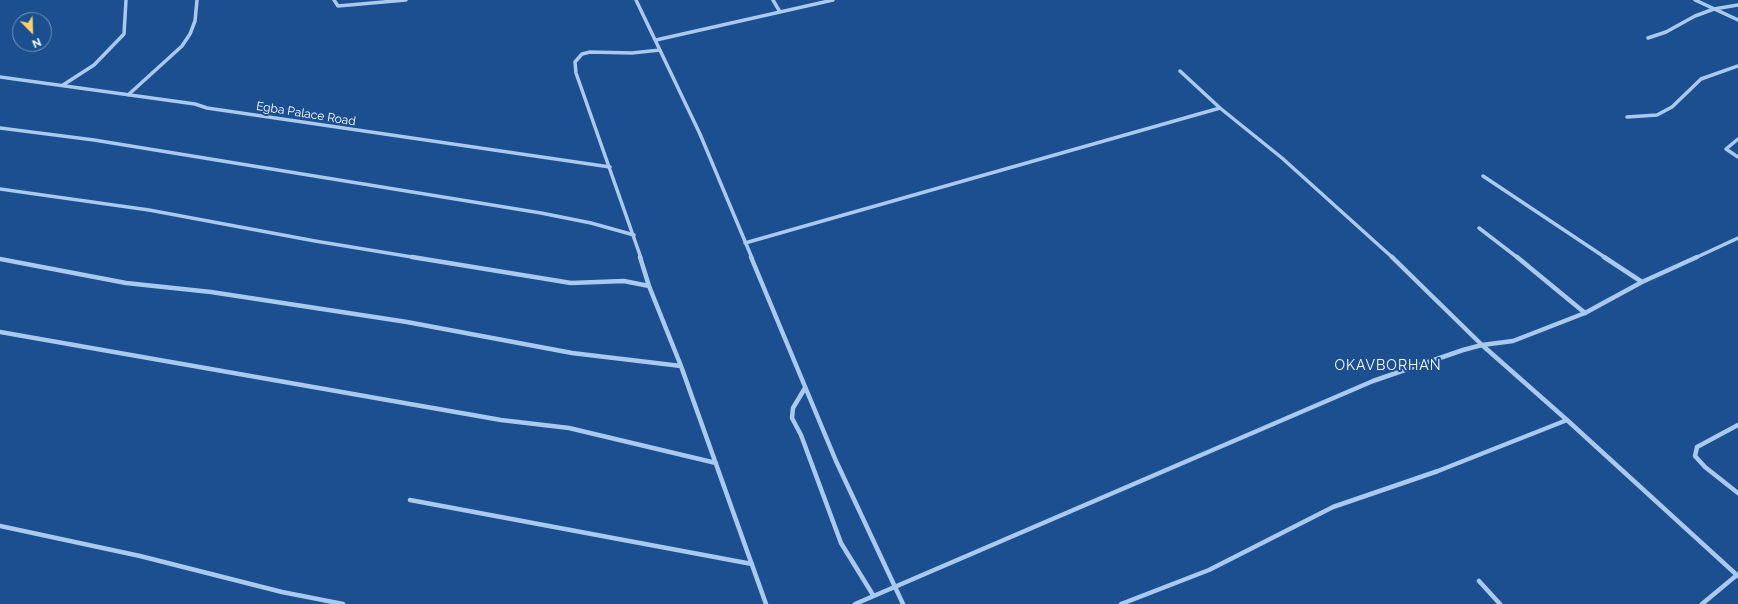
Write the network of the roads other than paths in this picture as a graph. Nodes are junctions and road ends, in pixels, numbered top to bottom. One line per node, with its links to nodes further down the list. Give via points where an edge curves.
1 (126, 0): 19 (street, via 124,34 94,65)
2 (197, 0): 20 (street, via 195,21 182,46)
3 (334, 0): 4 (street, via 338,6 350,6)
4 (406, 0)
5 (636, 0): 14 (street)
6 (773, 0): 11 (street)
7 (833, 0): 11 (street)
8 (1695, 0): 10 (street)
9 (1738, 5): 10 (street)
10 (1714, 9): 12 (street); 13 (street)
11 (780, 12): 14 (street)
12 (1738, 20)
13 (1648, 38)
14 (656, 40): 15 (street)
15 (660, 50): 26 (street, via 632,53 590,52 582,54 575,62 576,74); 32 (street, via 700,134)
16 (1738, 66): 22 (street, via 1701,79 1672,107 1657,115)
17 (1180, 71): 21 (street)
18 (0, 77): 19 (street, Egba Palace Road)
19 (62, 85): 20 (street, Egba Palace Road)
20 (128, 95): 26 (street, Egba Palace Road, via 422,141)
21 (1220, 108): 32 (street); 38 (street, via 1282,158 1400,264)
22 (1627, 117)
23 (0, 128): 30 (street, via 94,140 541,213)
24 (1738, 139): 25 (street, via 1726,149)
25 (1738, 157)
26 (610, 167): 30 (street)
27 (1483, 176): 34 (street)
28 (0, 189): 35 (street, via 149,210 571,283 624,281)
29 (1478, 228): 36 (street)
30 (634, 235): 35 (street)
31 (1738, 238): 34 (street)
32 (745, 243): 40 (street)
33 (0, 259): 39 (street, via 126,283 211,292 407,322 572,353)
34 (1642, 282): 36 (street)
35 (649, 286): 39 (street)
36 (1585, 312): 38 (street, via 1513,342)
37 (0, 332): 43 (street, via 311,388 501,420 569,428)
38 (1482, 345): 41 (street); 50 (street, via 1373,381 1266,425)
39 (681, 366): 43 (street)
40 (805, 388): 50 (street); 51 (street, via 793,408 792,418 841,543)
41 (1568, 420): 48 (street); 56 (street, via 1438,471 1332,507 1209,570)
42 (1738, 425): 44 (street, via 1697,447 1695,456)
43 (716, 463): 47 (street)
44 (1738, 493)
45 (410, 500): 47 (street)
46 (0, 526): 52 (street)
47 (752, 564): 53 (street)
48 (1737, 576): 58 (street)
49 (1479, 581): 57 (street)
50 (894, 588): 51 (street); 55 (street)
51 (873, 595): 54 (street)
52 (343, 604)
53 (766, 604)
54 (855, 604)
55 (903, 604)
56 (1121, 604)
57 (1500, 604)
58 (1702, 604)

